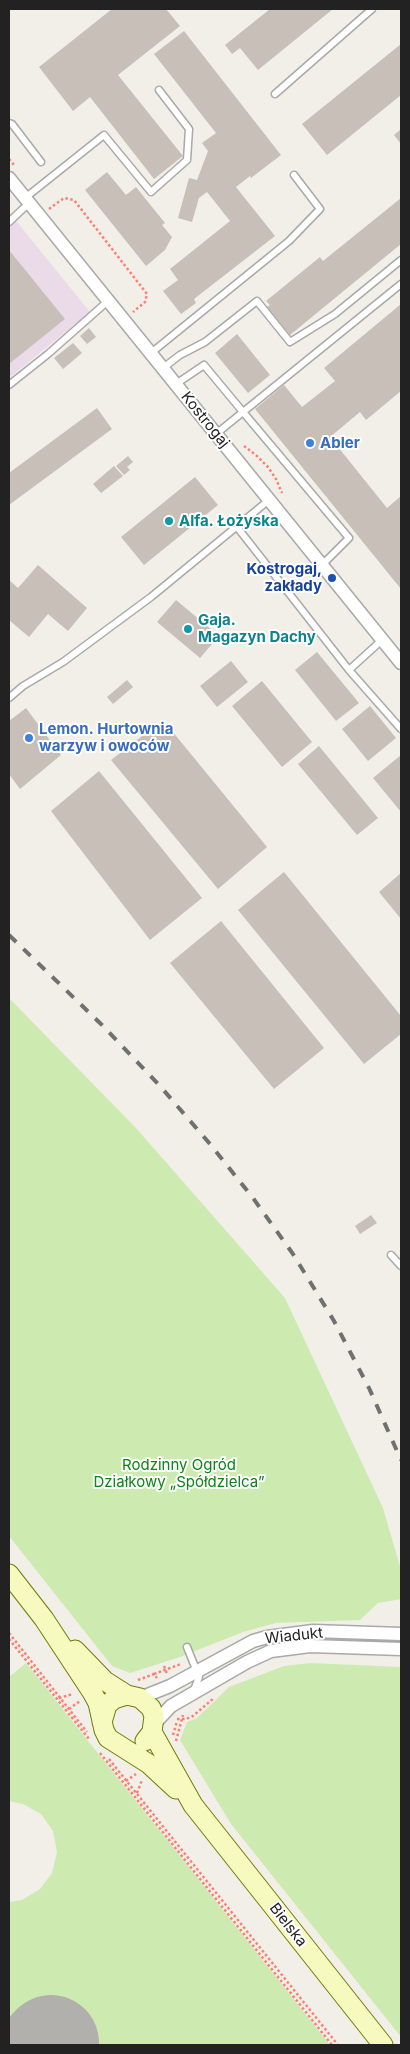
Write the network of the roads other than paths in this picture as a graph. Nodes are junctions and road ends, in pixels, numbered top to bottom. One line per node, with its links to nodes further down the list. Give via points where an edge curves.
1 (372, 9): 3 (lane)
2 (159, 90): 8 (lane, via 189,129 187,160 150,192 104,135)
3 (275, 94)
4 (9, 123): 5 (lane)
5 (41, 162)
6 (294, 175): 13 (lane, via 320,209 289,241)
7 (9, 178): 8 (street, Kostrogaj)
8 (27, 201): 9 (lane); 12 (street, Kostrogaj)
9 (9, 222)
10 (401, 260): 14 (lane, via 336,314 290,342 257,301 204,342)
11 (401, 284): 17 (lane)
12 (108, 301): 13 (street, Kostrogaj); 16 (lane)
13 (151, 353): 14 (street, Kostrogaj)
14 (163, 368): 15 (street, Kostrogaj)
15 (176, 384): 17 (lane, via 204,365); 18 (street, Kostrogaj)
16 (9, 385)
17 (242, 412): 18 (lane); 21 (lane, via 349,538)
18 (216, 434): 19 (street, Kostrogaj)
19 (269, 500): 20 (lane); 21 (street, Kostrogaj)
20 (237, 527): 24 (lane); 25 (lane, via 151,598)
21 (322, 565): 22 (street, Kostrogaj)
22 (382, 640): 23 (street, Kostrogaj); 24 (lane)
23 (401, 663)
24 (350, 670): 26 (lane)
25 (9, 698)
26 (401, 729)
27 (391, 1255): 28 (lane)
28 (401, 1266)
29 (10, 1579): 30 (main road, Bielska)
30 (44, 1619): 36 (main road, Bielska, via 105,1681); 37 (main road, Bielska, via 92,1692)
31 (401, 1634): 34 (street, Wiadukt, via 313,1632 267,1637 253,1641)
32 (187, 1646): 34 (lane)
33 (401, 1649): 35 (street, Wiadukt, via 310,1646 271,1651)
34 (197, 1671): 35 (lane, via 198,1681); 36 (street, Wiadukt, via 162,1689)
35 (193, 1693): 38 (street, Wiadukt, via 172,1706)
36 (134, 1696): 37 (main road, via 114,1699 108,1705); 38 (main road, Bielska, via 151,1708)
37 (102, 1722): 39 (main road, Bielska, via 108,1738)
38 (153, 1728): 39 (main road, via 140,1744); 40 (main road, Bielska)
39 (123, 1746): 40 (main road, Bielska, via 149,1764)
40 (193, 1805): 41 (main road, Bielska)
41 (383, 2045)

